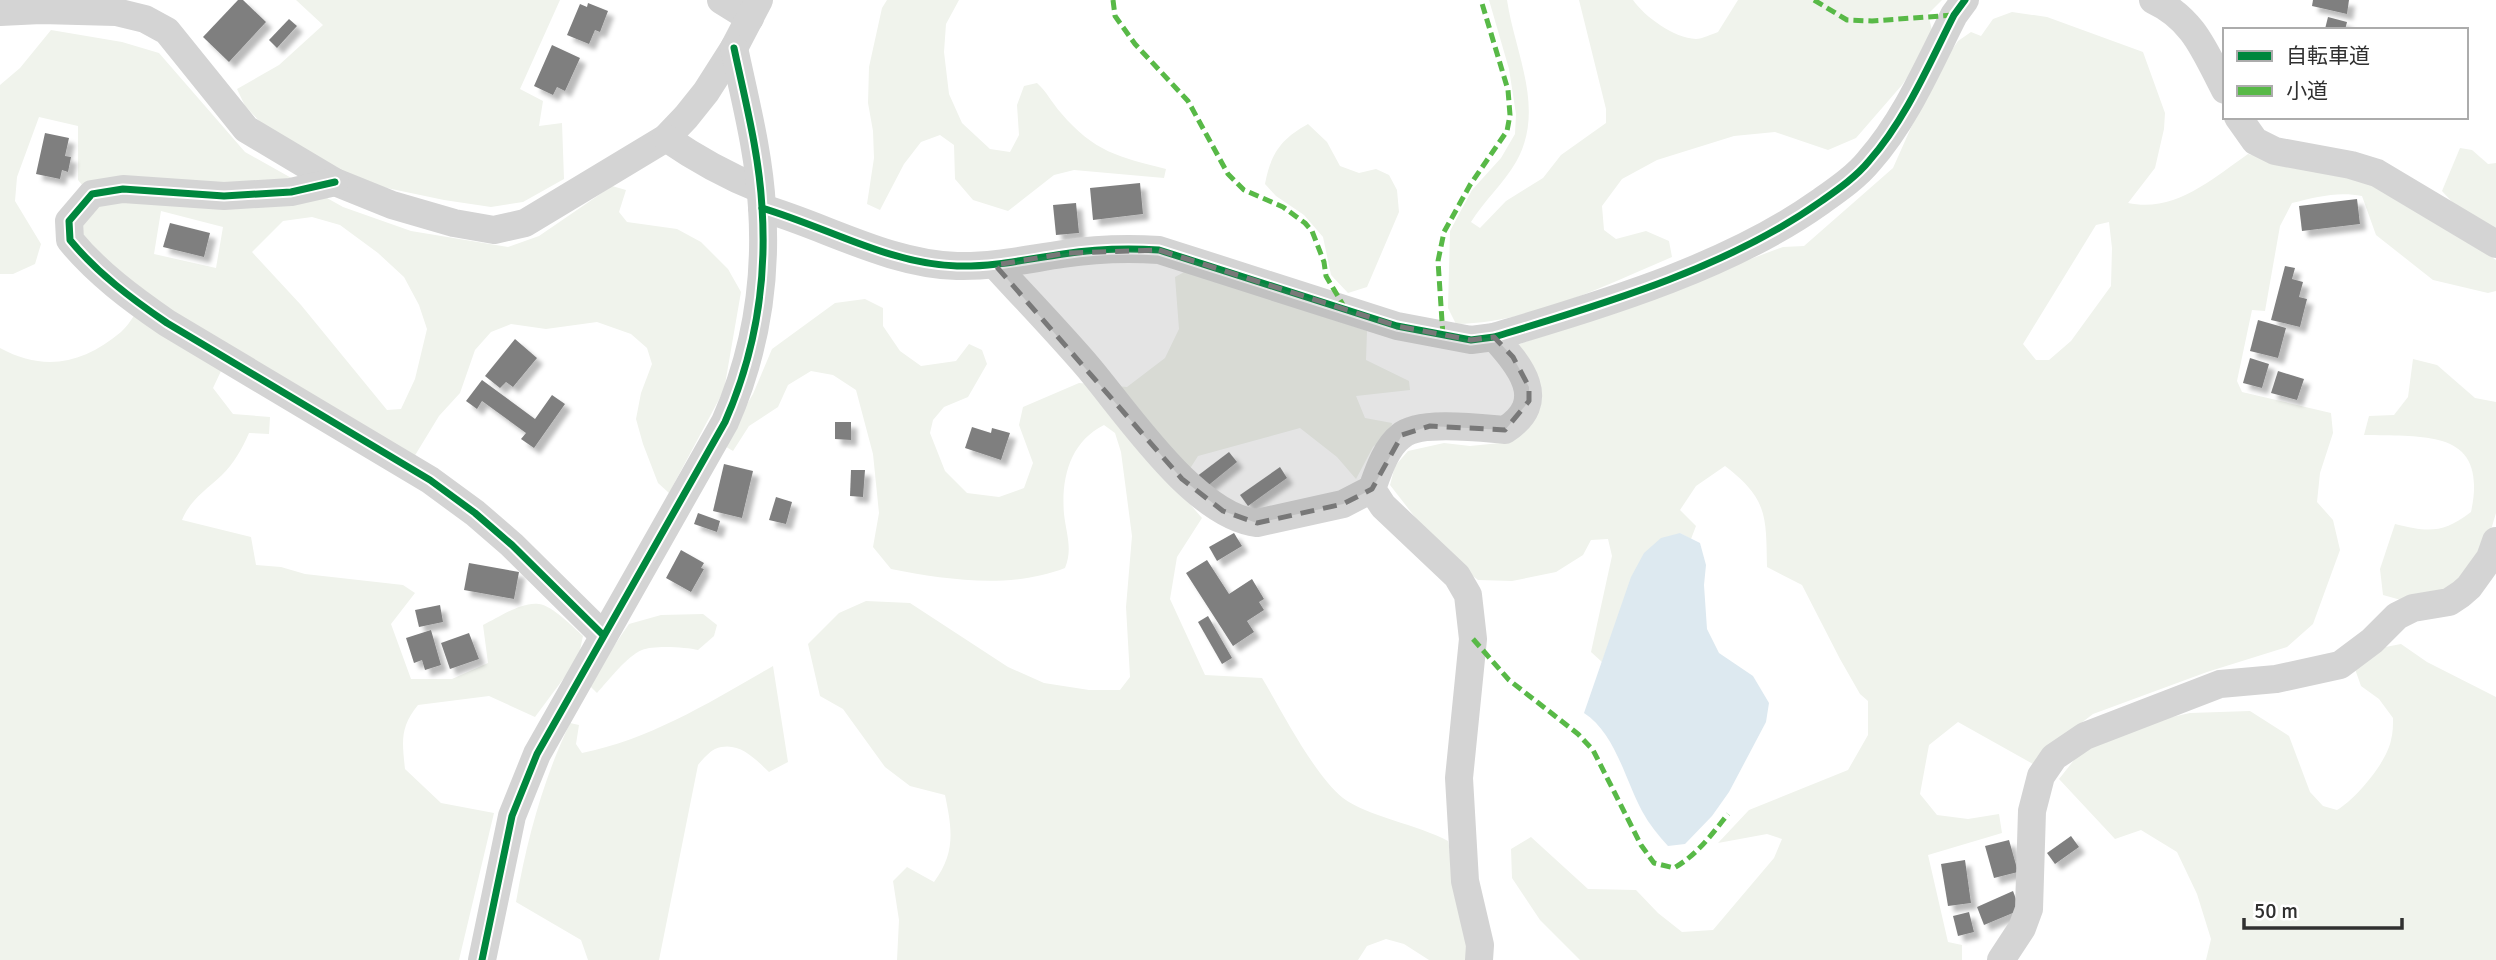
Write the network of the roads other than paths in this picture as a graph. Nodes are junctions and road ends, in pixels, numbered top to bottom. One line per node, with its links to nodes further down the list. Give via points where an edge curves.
1 (721, 0): 4 (street)
2 (1965, 0): 14 (street, via 1889,135 1869,162 1816,205 1717,259)
3 (2163, 2): 7 (street, via 2192,30)
4 (755, 9): 6 (street)
5 (0, 12): 10 (street, via 116,12 145,19 167,31 246,129)
6 (734, 48): 9 (street, via 706,92); 11 (street)
7 (2223, 86)
8 (2239, 119): 12 (street, via 2255,141 2274,151 2376,173)
9 (666, 138): 10 (street, via 525,223 494,230 392,205); 11 (street)
10 (335, 182): 17 (street, via 291,192 223,196 123,189 92,194 69,221 70,240 96,268 167,323 430,480 475,513)
11 (762, 198): 13 (street, via 799,219 919,263); 17 (street, via 763,269 741,387 680,504)
12 (2496, 244)
13 (995, 265): 14 (street, via 1088,251 1159,250 1397,326 1471,340); 15 (street, via 1181,479 1223,511 1257,523 1343,504)
14 (1494, 338): 15 (street, via 1513,357 1529,387 1529,401 1515,424 1505,430 1430,426 1402,435)
15 (1372, 489): 19 (street, via 1383,506 1457,576 1468,595 1473,639 1459,778 1465,881 1480,945)
16 (2496, 541): 20 (street, via 2490,558 2461,594 2449,602 2413,608 2397,616 2340,665 2276,679 2220,684 2085,736 2054,757 2041,776 2032,811 2029,909)
17 (603, 635): 18 (street, via 523,785 512,816)
18 (482, 960)
19 (1479, 960)
20 (2001, 960)

